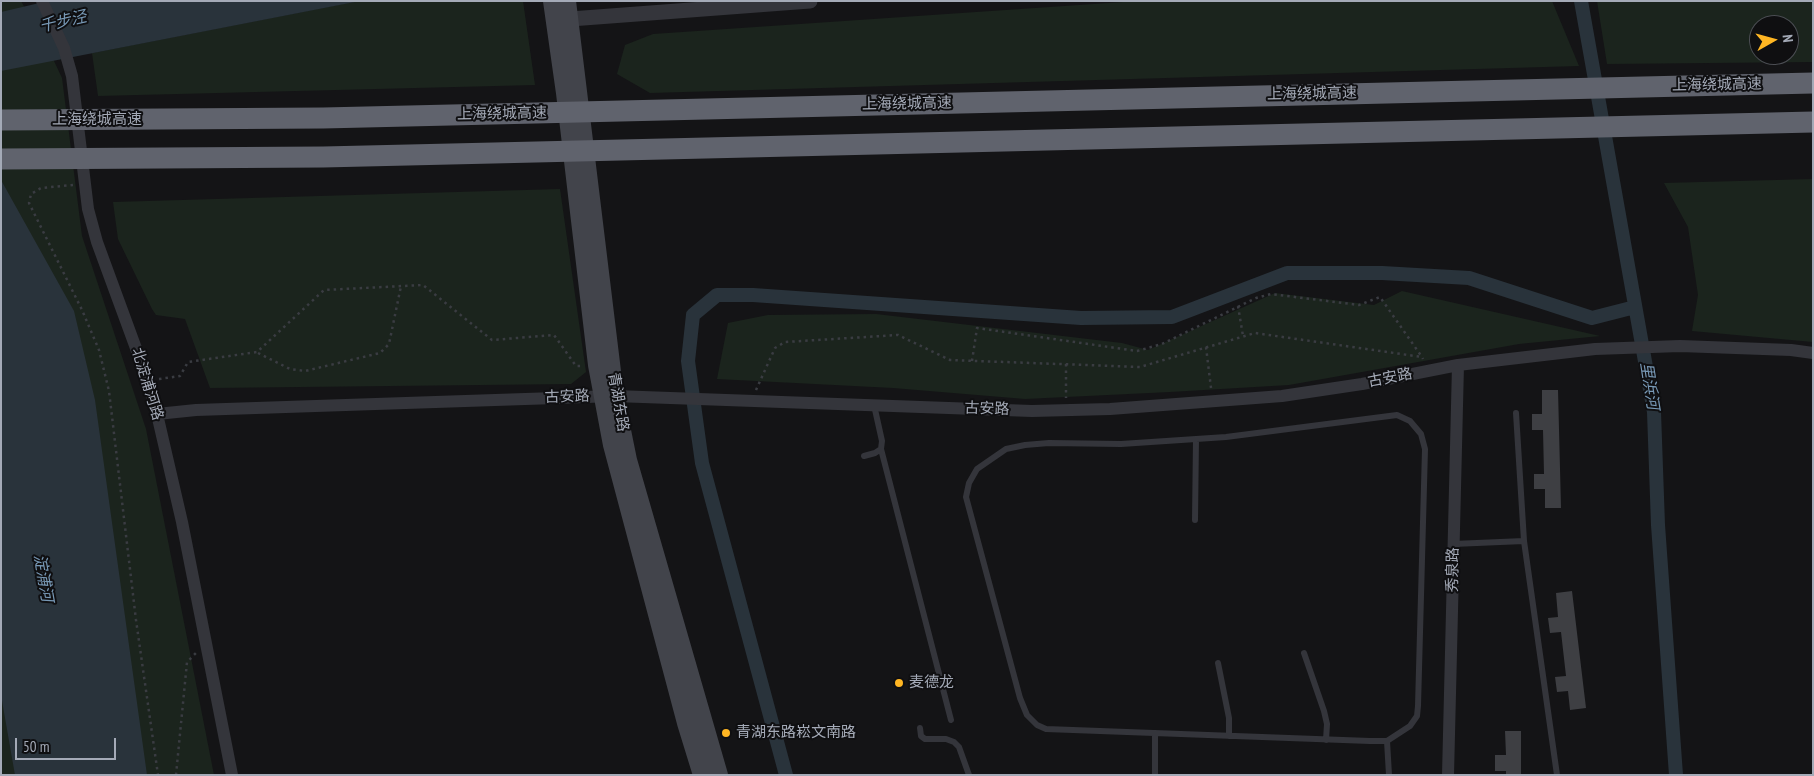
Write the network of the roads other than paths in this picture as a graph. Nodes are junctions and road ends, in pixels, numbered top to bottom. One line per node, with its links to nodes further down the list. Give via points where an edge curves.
1 (42, 1): 15 (street, 北淀浦河路, via 64,48 74,91 88,209 97,242)
2 (552, 1): 5 (main road)
3 (567, 1): 5 (main road)
4 (810, 1): 5 (street)
5 (562, 20): 12 (main road, 青湖东路); 12 (main road, 青湖东路, via 597,365)
6 (1813, 83): 7 (highway, 上海绕城高速, bridge, via 323,118)
7 (1, 120)
8 (1813, 122): 9 (highway, bridge, via 323,157)
9 (1, 158)
10 (1813, 353): 11 (street, 古安路, via 1680,346 1595,349)
11 (1458, 365): 13 (street, 古安路, via 1362,384 1213,402 1032,411); 21 (street, 秀泉路)
12 (609, 396): 13 (street, 古安路); 15 (street, 古安路); 31 (main road, 青湖东路, via 612,445); 32 (main road, 青湖东路)
13 (874, 405): 17 (lane)
14 (1516, 413): 20 (lane)
15 (158, 414): 30 (street, 北淀浦河路)
16 (1196, 439): 19 (lane); 26 (lane, via 1113,444 1049,443 1006,449 976,469 966,497 1026,715 1046,729); 29 (lane, via 1268,433 1398,415 1410,420 1421,434 1425,449 1417,716 1410,726)
17 (882, 449): 18 (lane); 24 (lane)
18 (864, 456)
19 (1195, 520)
20 (1524, 541): 21 (lane); 37 (lane)
21 (1454, 544): 36 (street, 秀泉路)
22 (1304, 653): 28 (lane, via 1324,711)
23 (1218, 662): 27 (lane, via 1229,718)
24 (951, 720)
25 (920, 728): 33 (lane, via 925,739 954,742)
26 (1155, 733): 27 (lane); 34 (lane)
27 (1229, 736): 28 (lane)
28 (1326, 740): 29 (lane)
29 (1387, 741): 35 (lane)
30 (232, 775)
31 (702, 775)
32 (719, 775)
33 (969, 775)
34 (1155, 775)
35 (1388, 775)
36 (1448, 775)
37 (1557, 775)

